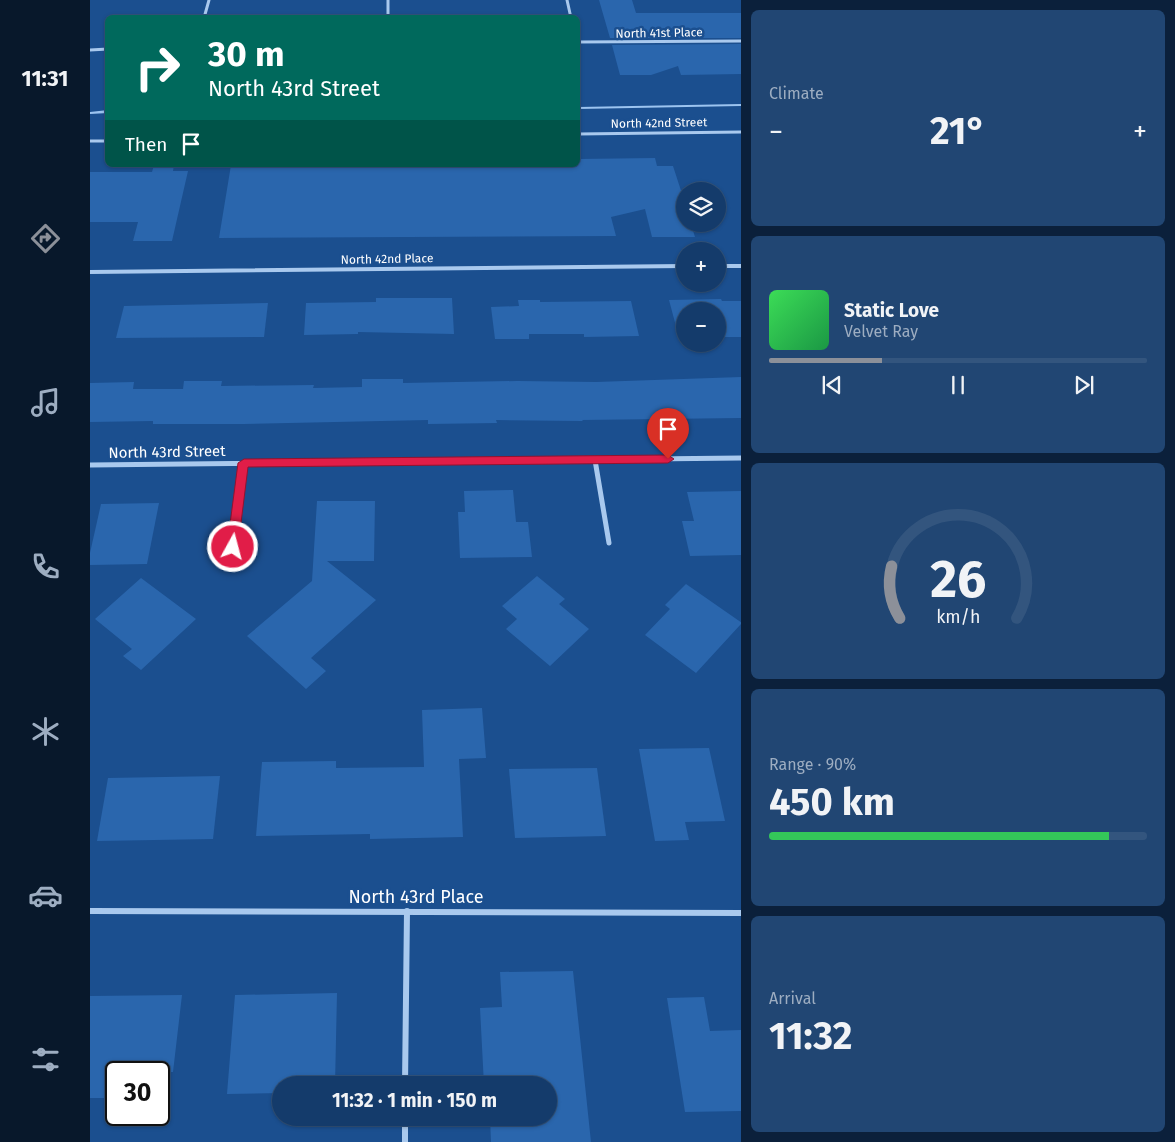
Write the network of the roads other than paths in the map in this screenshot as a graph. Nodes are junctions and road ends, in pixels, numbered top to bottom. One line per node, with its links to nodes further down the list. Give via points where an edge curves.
1 (208, 0): 4 (street)
2 (388, 0): 5 (street)
3 (567, 0): 6 (street)
4 (205, 15)
5 (388, 15)
6 (570, 15)
7 (741, 41): 8 (street, North 41st Place)
8 (580, 42)
9 (105, 49): 10 (street)
10 (90, 50)
11 (741, 132): 12 (street, North 42nd Street)
12 (580, 134)
13 (90, 141): 14 (street)
14 (105, 141)
15 (676, 266): 18 (street, North 42nd Place)
16 (726, 266): 17 (street)
17 (741, 266)
18 (90, 272)
19 (741, 458): 20 (street, North 43rd Street)
20 (595, 460): 21 (street, North 43rd Street); 23 (street)
21 (244, 463): 22 (street, North 43rd Street); 24 (street, North 43rd Street)
22 (90, 465)
23 (609, 544)
24 (233, 547)
25 (90, 910): 26 (street, North 43rd Place)
26 (407, 911): 27 (street, North 43rd Place); 28 (street)
27 (741, 913)
28 (405, 1076)
29 (405, 1126): 30 (street)
30 (405, 1142)

